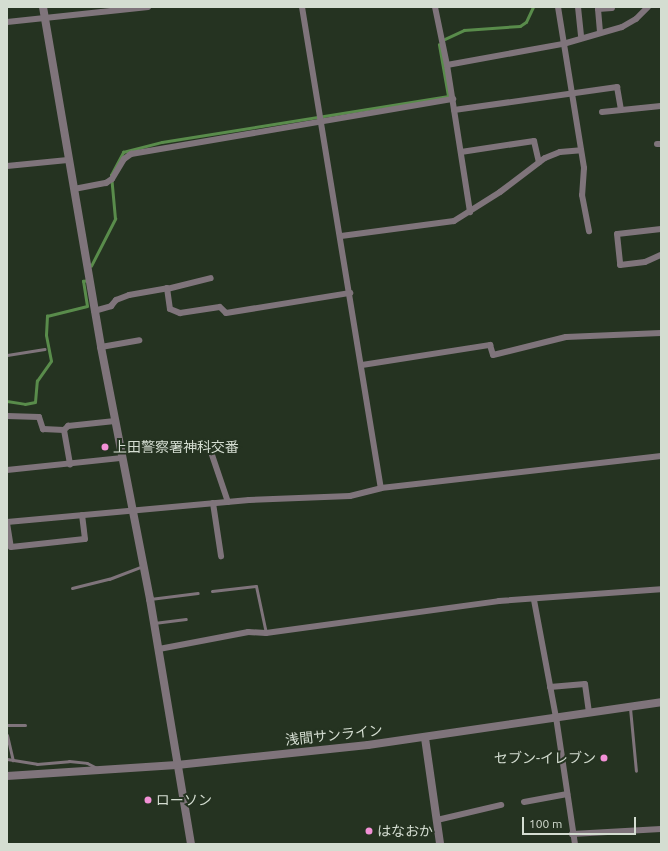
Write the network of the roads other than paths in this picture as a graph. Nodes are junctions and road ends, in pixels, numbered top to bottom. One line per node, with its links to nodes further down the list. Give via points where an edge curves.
1 (44, 7): 9 (street)
2 (148, 7): 9 (street)
3 (302, 7): 21 (street)
4 (435, 7): 14 (street)
5 (558, 7): 13 (street)
6 (578, 7): 12 (street)
7 (648, 7): 11 (street, via 636,19 622,27)
8 (612, 8): 11 (street, via 598,9)
9 (46, 17): 10 (street); 24 (street)
10 (7, 22)
11 (600, 32): 12 (street)
12 (581, 38): 13 (street)
13 (563, 44): 14 (street); 15 (street)
14 (447, 65): 16 (street)
15 (571, 92): 18 (street); 19 (street, via 617,87); 22 (street)
16 (453, 99): 18 (street); 21 (street)
17 (661, 106): 19 (street)
18 (454, 110): 23 (street)
19 (621, 110): 20 (street)
20 (602, 112)
21 (322, 120): 27 (street, via 131,154 124,159 112,179 106,183); 31 (street)
22 (581, 150): 25 (street, via 553,154); 29 (street, via 584,168 582,195)
23 (461, 152): 25 (street, via 534,141); 28 (street)
24 (68, 160): 26 (street); 27 (street)
25 (539, 162): 28 (street)
26 (7, 166)
27 (74, 189): 36 (street)
28 (470, 212): 31 (street, via 454,221 438,225)
29 (589, 230)
30 (661, 230): 32 (street, via 616,234 620,266 645,262)
31 (341, 236): 35 (street)
32 (661, 255)
33 (211, 278): 34 (street)
34 (166, 288): 35 (street, via 170,309 180,313 220,307 226,313); 36 (street, via 129,295 116,300 111,306)
35 (350, 293): 42 (street)
36 (94, 311): 39 (street)
37 (661, 332): 42 (street, via 566,337 492,355 490,345)
38 (139, 340): 39 (street)
39 (100, 347): 44 (street)
40 (45, 349): 41 (lane)
41 (7, 355)
42 (362, 365): 51 (street)
43 (7, 416): 45 (street, via 40,417 43,429)
44 (115, 421): 45 (street, via 68,426); 48 (street)
45 (64, 430): 49 (street)
46 (209, 446): 52 (street)
47 (661, 456): 51 (street)
48 (122, 458): 49 (street); 54 (street)
49 (70, 464): 50 (street)
50 (7, 470)
51 (381, 488): 52 (street, via 350,496)
52 (228, 502): 53 (street)
53 (213, 503): 54 (street); 57 (street)
54 (133, 510): 55 (street); 58 (street)
55 (82, 515): 56 (street); 56 (street, via 85,539 11,547)
56 (7, 522)
57 (221, 556)
58 (143, 566): 59 (lane, via 108,579); 63 (street)
59 (72, 588)
60 (661, 589): 64 (street)
61 (212, 591): 67 (lane, via 256,586)
62 (198, 593): 63 (lane)
63 (150, 599): 66 (street)
64 (534, 600): 67 (street, via 491,602); 69 (street)
65 (186, 619): 66 (lane)
66 (154, 623): 68 (street)
67 (266, 633): 68 (street, via 248,632)
68 (159, 649): 81 (street)
69 (550, 687): 72 (street, via 585,684); 73 (street)
70 (661, 702): 71 (street, 浅間サンライン)
71 (630, 707): 72 (street, 浅間サンライン); 83 (lane)
72 (589, 713): 73 (street, 浅間サンライン)
73 (556, 717): 77 (street, 浅間サンライン); 86 (street)
74 (7, 725): 75 (lane)
75 (25, 725)
76 (7, 735): 79 (lane)
77 (425, 738): 81 (street, 浅間サンライン); 89 (street)
78 (7, 759): 79 (lane)
79 (13, 760): 80 (lane)
80 (37, 764): 82 (lane, via 69,760 87,763); 84 (lane)
81 (177, 764): 82 (street, 浅間サンライン); 92 (street)
82 (101, 770): 84 (street, 浅間サンライン)
83 (636, 771)
84 (38, 774): 85 (street, 浅間サンライン)
85 (7, 776)
86 (567, 794): 87 (street); 91 (street)
87 (524, 802)
88 (501, 805): 89 (street)
89 (437, 820): 93 (street)
90 (661, 829): 91 (street)
91 (572, 834): 94 (street)
92 (191, 844)
93 (440, 844)
94 (575, 844)

